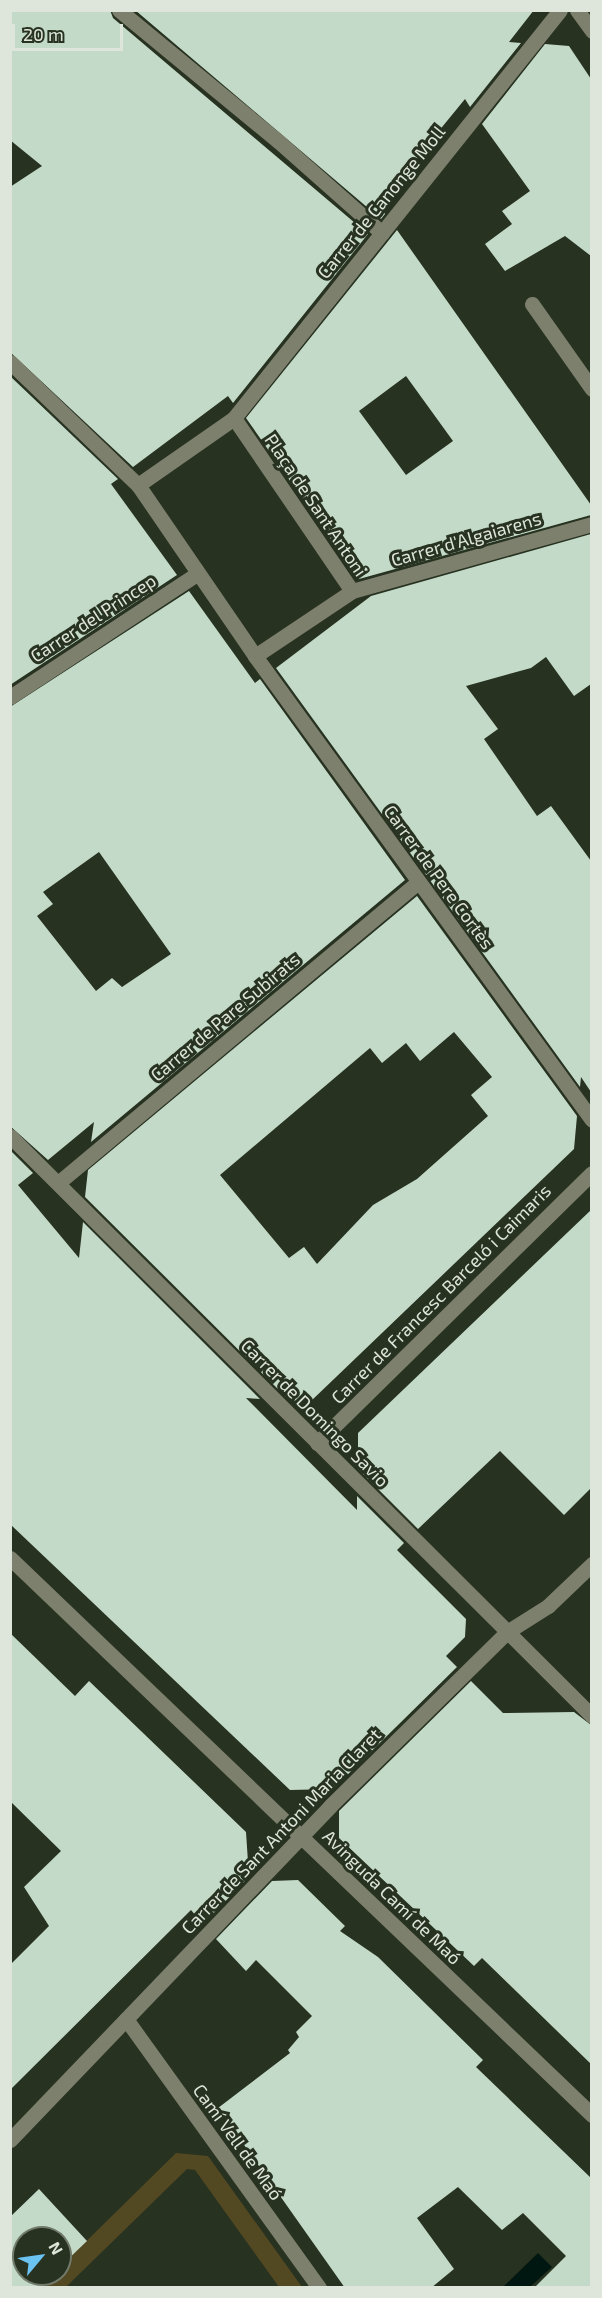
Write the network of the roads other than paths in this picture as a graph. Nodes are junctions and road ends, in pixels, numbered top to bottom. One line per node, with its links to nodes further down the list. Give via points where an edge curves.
1 (119, 10): 5 (street)
2 (560, 10): 5 (street, Carrer de Canonge Moll)
3 (577, 10): 4 (street)
4 (591, 31)
5 (382, 233): 9 (street, Carrer de Canonge Moll)
6 (532, 304): 8 (street)
7 (10, 362): 10 (street)
8 (591, 388)
9 (234, 418): 10 (street); 13 (street, Plaça de Sant Antoni)
10 (138, 485): 12 (street)
11 (591, 524): 13 (street, Carrer d'Algaiarens)
12 (198, 573): 14 (street); 15 (street, Carrer del Princep)
13 (352, 591): 14 (street, Plaça de Sant Antoni)
14 (255, 656): 16 (street, Carrer de Pere Cortès)
15 (10, 697)
16 (418, 882): 17 (street, Carrer de Pere Cortès); 20 (street, Carrer de Pare Subirats)
17 (591, 1120)
18 (10, 1136): 20 (street, Carrer de Domingo Savio)
19 (591, 1173): 21 (street, Carrer de Francesc Barceló i Caimaris)
20 (58, 1183): 21 (street, Carrer de Domingo Savio)
21 (318, 1443): 24 (street, Carrer de Domingo Savio)
22 (10, 1558): 26 (street, Avinguda Camí de Maó)
23 (591, 1564): 24 (street, Carrer de Sant Antoni Maria Claret, via 548,1606)
24 (507, 1632): 25 (street, Carrer de Domingo Savio); 26 (street, Carrer de Sant Antoni Maria Claret)
25 (591, 1716)
26 (301, 1836): 27 (street, Carrer de Sant Antoni Maria Claret); 28 (street, Avinguda Camí de Maó)
27 (126, 2019): 29 (street, Carrer de Sant Antoni Maria Claret); 30 (street, Camí Vell de Maó)
28 (591, 2115)
29 (10, 2140)
30 (319, 2288)

